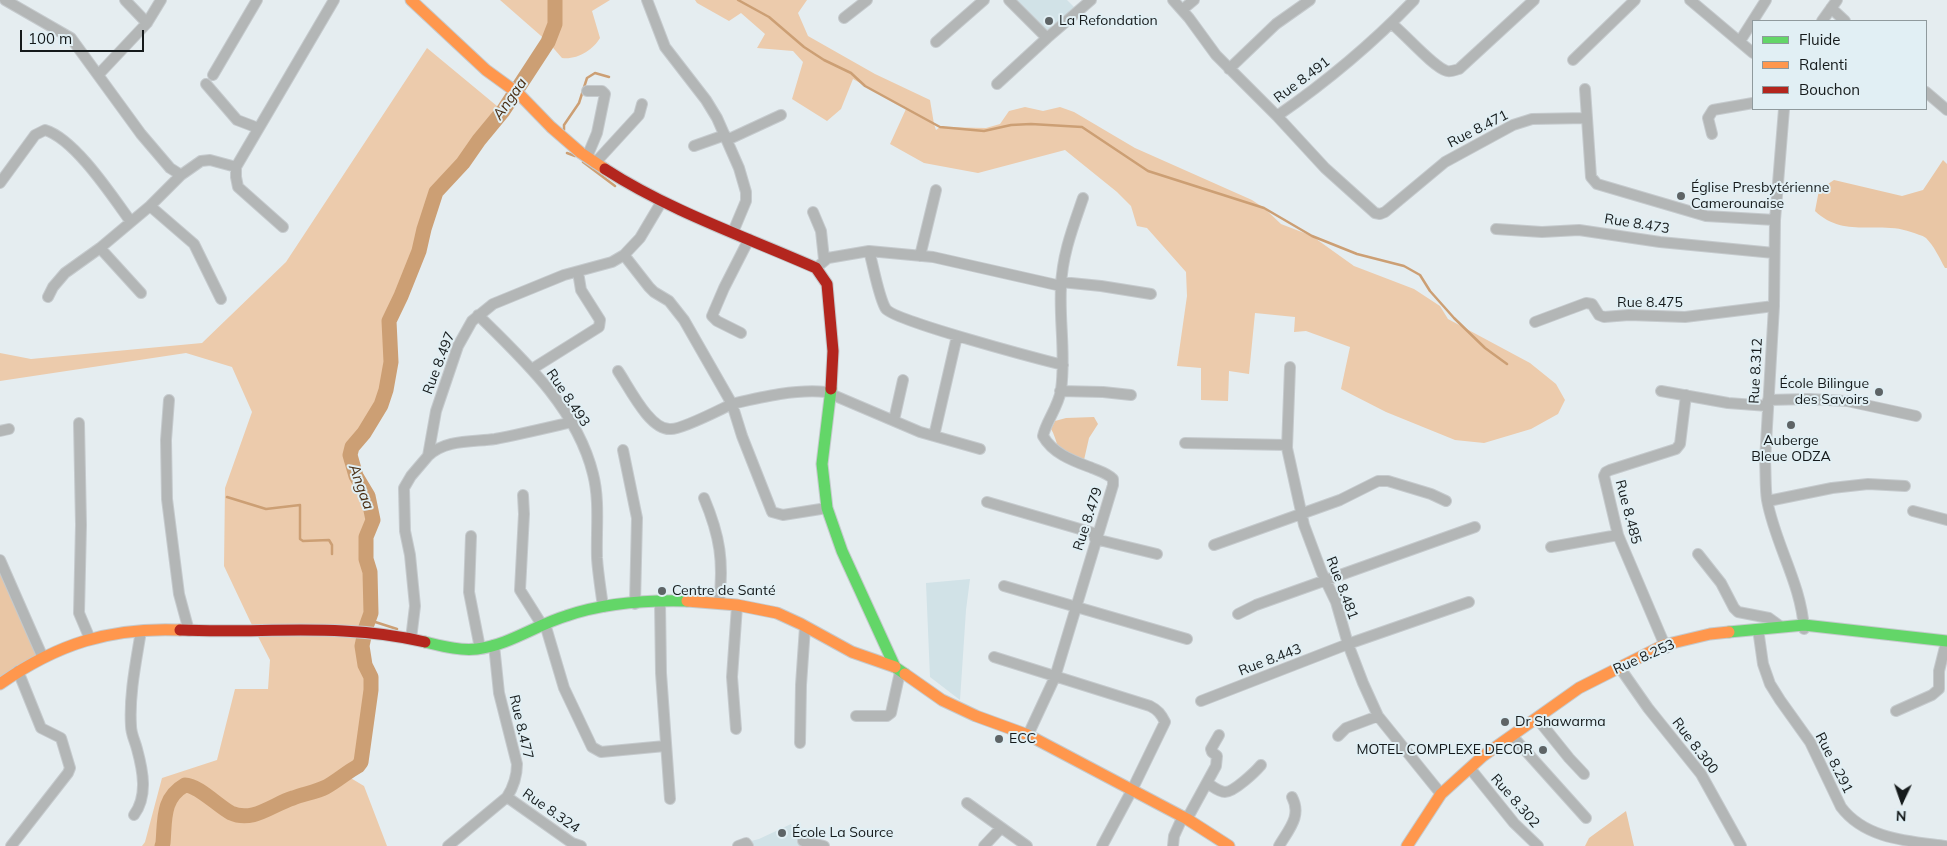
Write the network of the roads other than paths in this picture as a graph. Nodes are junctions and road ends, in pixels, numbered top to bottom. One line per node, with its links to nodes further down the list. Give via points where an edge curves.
1 (4, 0): 35 (street, via 71,38)
2 (125, 0): 26 (street)
3 (161, 0): 26 (street)
4 (256, 0): 36 (street)
5 (334, 0): 49 (street)
6 (411, 0): 53 (main road)
7 (647, 0): 51 (street, via 665,47 706,100)
8 (867, 0): 22 (street)
9 (984, 0): 30 (street)
10 (1010, 0): 29 (street)
11 (1091, 0): 29 (street)
12 (1173, 0): 21 (street, Rue 8.491)
13 (1194, 0): 21 (street)
14 (1310, 0): 34 (street, via 1276,24)
15 (1414, 0): 28 (street, Rue 8.491)
16 (1534, 0): 28 (street, via 1453,71 1446,71 1420,51)
17 (1635, 0): 33 (street)
18 (1766, 0): 23 (street)
19 (1692, 1): 31 (street)
20 (1834, 4): 24 (street); 25 (street)
21 (1182, 10): 34 (street, Rue 8.491)
22 (844, 18)
23 (1754, 20)
24 (1823, 20)
25 (1844, 20)
26 (147, 23): 35 (street)
27 (1752, 23): 31 (street)
28 (1392, 24): 47 (street, Rue 8.491, via 1318,88)
29 (1047, 38): 38 (street)
30 (936, 42)
31 (1740, 42): 32 (street)
32 (1752, 51)
33 (1573, 60)
34 (1229, 69): 47 (street, Rue 8.491)
35 (99, 74): 55 (street, via 141,134 170,168)
36 (213, 75)
37 (206, 84): 49 (street, via 237,120)
38 (997, 84)
39 (1585, 89): 48 (street)
40 (587, 91): 53 (street, via 605,94)
41 (1927, 93): 45 (street)
42 (1752, 103): 50 (street, via 1713,110 1708,118)
43 (642, 104): 53 (street, via 639,115)
44 (1784, 110): 62 (street, Rue 8.312)
45 (1947, 110)
46 (781, 115): 51 (street)
47 (1277, 116): 48 (street, Rue 8.471, via 1325,168 1380,214 1445,162 1513,125 1532,120)
48 (1587, 118): 62 (street, via 1591,177 1597,184 1706,216)
49 (258, 128): 54 (street)
50 (1712, 134)
51 (726, 137): 52 (street); 66 (street, via 746,192 746,201)
52 (694, 146)
53 (591, 160): 59 (main road, via 631,186)
54 (236, 167): 55 (street, via 205,160); 64 (street, via 238,187)
55 (181, 175): 60 (street)
56 (0, 183): 63 (street, via 35,135 45,130 64,140 80,156)
57 (936, 190): 72 (street)
58 (1083, 198): 76 (street, Rue 8.479, via 1067,243)
59 (662, 201): 66 (main road); 71 (street, Rue 8.497, via 640,238)
60 (150, 206): 63 (street); 80 (street, via 194,244)
61 (813, 212): 73 (street, via 821,231)
62 (1775, 220): 70 (street, Rue 8.312)
63 (130, 222): 68 (street)
64 (283, 226)
65 (1496, 229): 70 (street, Rue 8.473, via 1579,230)
66 (733, 232): 67 (main road)
67 (749, 239): 74 (main road); 84 (street, via 712,316)
68 (100, 248): 77 (street); 79 (street, via 65,274)
69 (869, 251): 72 (street); 73 (street); 85 (street, via 887,311)
70 (1774, 253): 81 (street, Rue 8.312)
71 (624, 255): 75 (street, Rue 8.497); 98 (street, via 649,287 669,301 684,320)
72 (920, 256): 76 (street)
73 (824, 259): 74 (street)
74 (816, 268): 93 (main road, via 827,284 833,351)
75 (578, 272): 82 (street, Rue 8.497, via 492,304); 88 (street, via 581,290 600,320 599,327)
76 (1061, 284): 78 (street); 86 (street, Rue 8.479)
77 (141, 293)
78 (1151, 294)
79 (48, 296)
80 (221, 299)
81 (1774, 306): 83 (street, Rue 8.475, via 1685,317 1604,316 1592,304 1586,303); 97 (street, Rue 8.312)
82 (478, 315): 88 (street, Rue 8.493); 108 (street, Rue 8.497, via 458,346 436,411)
83 (1535, 322)
84 (741, 333)
85 (957, 336): 86 (street); 103 (street)
86 (1063, 366): 91 (street, Rue 8.479)
87 (1290, 367): 105 (street, Rue 8.481)
88 (532, 369): 101 (street, Rue 8.493)
89 (618, 371): 98 (street, via 649,418 660,427 674,429)
90 (903, 380): 100 (street)
91 (1060, 391): 95 (street); 122 (street, Rue 8.479, via 1054,414 1044,432 1045,439 1055,451 1113,478)
92 (1661, 391): 94 (street)
93 (831, 394): 98 (street, via 815,391 764,396); 100 (street); 115 (main road, via 822,464)
94 (1686, 395): 97 (street, via 1739,404); 120 (street, Rue 8.485, via 1680,444 1676,449 1606,472 1604,476)
95 (1131, 396)
96 (169, 400): 143 (street, via 167,499 179,594)
97 (1768, 403): 99 (street, via 1809,399 1847,401); 113 (street, Rue 8.312, via 1765,462)
98 (732, 404): 115 (street, via 772,512 783,515)
99 (1916, 416)
100 (894, 420): 103 (street)
101 (572, 422): 108 (street, via 456,443 434,450); 135 (street, Rue 8.493, via 593,474)
102 (79, 424): 145 (street, via 79,613)
103 (934, 436): 106 (street)
104 (1185, 443): 105 (street)
105 (1287, 445): 117 (street, Rue 8.481)
106 (980, 449)
107 (623, 450): 133 (street, via 637,518)
108 (428, 456): 146 (street, via 404,488 405,531 415,606)
109 (1905, 486): 113 (street, via 1868,484)
110 (523, 495): 138 (street, via 520,590)
111 (704, 498): 132 (street, via 718,538 722,574)
112 (1446, 501): 117 (street, via 1382,480)
113 (1768, 501): 141 (street, Rue 8.312, via 1792,572)
114 (987, 502): 122 (street)
115 (827, 508): 155 (main road, via 842,551)
116 (1913, 511): 118 (street)
117 (1301, 515): 123 (street); 128 (street, Rue 8.481)
118 (1947, 520)
119 (1474, 528): 128 (street)
120 (1618, 534): 124 (street); 152 (street, Rue 8.485)
121 (471, 536): 151 (street, via 469,592)
122 (1096, 537): 125 (street); 136 (street, Rue 8.479)
123 (1214, 544)
124 (1551, 547)
125 (1157, 554)
126 (1698, 554): 140 (street, via 1738,612 1769,618)
127 (0, 560): 154 (street)
128 (1325, 581): 137 (street); 148 (street, Rue 8.481, via 1336,602)
129 (1004, 586): 136 (street)
130 (660, 602): 132 (main road); 133 (main road); 171 (street)
131 (1469, 602): 148 (street, Rue 8.443)
132 (719, 603): 134 (main road)
133 (635, 604): 135 (main road)
134 (736, 606): 139 (main road, via 771,612); 165 (street, via 732,678)
135 (603, 607): 138 (main road, via 566,615)
136 (1076, 607): 147 (street); 158 (street, Rue 8.479)
137 (1238, 614)
138 (544, 625): 149 (main road); 171 (street, via 564,688 592,747 601,752)
139 (805, 626): 155 (main road, via 847,649); 170 (street)
140 (1780, 626): 141 (main road, Rue 8.253); 144 (main road, Rue 8.253)
141 (1804, 628): 144 (main road, Rue 8.253); 150 (main road, Rue 8.253)
142 (141, 631): 143 (main road); 145 (main road); 182 (street, via 131,702 131,728 144,789)
143 (189, 631): 146 (main road, via 365,632)
144 (1759, 631): 152 (main road, Rue 8.253); 203 (street, Rue 8.291, via 1763,664 1770,684 1810,742 1847,816 1878,834)
145 (90, 639): 154 (main road)
146 (411, 639): 151 (main road, via 458,648)
147 (1187, 639)
148 (1348, 644): 160 (street, Rue 8.443); 163 (street, Rue 8.481)
149 (494, 645): 151 (main road); 178 (street, Rue 8.477, via 499,693 517,764 514,786)
150 (1946, 645): 161 (street, via 1939,671 1939,689)
151 (480, 648)
152 (1666, 648): 156 (main road, Rue 8.253)
153 (994, 656): 158 (street)
154 (43, 658): 157 (main road)
155 (897, 669): 162 (street, via 891,713 887,716); 167 (main road, via 942,700)
156 (1621, 670): 164 (main road, Rue 8.253); 177 (main road, Rue 8.253, via 1579,688 1483,756); 202 (street, Rue 8.300, via 1701,774)
157 (18, 671): 159 (main road); 188 (street, via 41,728 61,738 70,768)
158 (1055, 677): 167 (street, Rue 8.479); 176 (street, via 1157,709 1165,722)
159 (0, 684)
160 (1201, 702)
161 (1896, 711)
162 (856, 716)
163 (1378, 716): 168 (street, via 1346,728); 177 (street, Rue 8.481)
164 (1540, 722): 169 (main road, Rue 8.253); 174 (street)
165 (736, 730)
166 (1219, 734): 175 (street, via 1211,749 1218,760)
167 (1028, 736): 176 (main road)
168 (1338, 736)
169 (1515, 739): 173 (main road, Rue 8.253); 184 (street)
170 (800, 743)
171 (666, 746): 180 (street)
172 (1261, 765): 175 (street, via 1229,792 1222,792)
173 (1473, 772): 200 (main road, Rue 8.253, via 1440,807); 201 (street, Rue 8.302, via 1514,823)
174 (1584, 774)
175 (1207, 783): 183 (street)
176 (1132, 790): 183 (main road); 195 (street)
177 (1441, 794): 199 (main road, Rue 8.253)
178 (507, 796): 187 (street, Rue 8.324); 189 (street, Rue 8.477)
179 (1292, 797): 198 (street, via 1297,806 1295,816)
180 (670, 798)
181 (968, 803): 185 (street)
182 (134, 815)
183 (1185, 818): 196 (street, via 1174,836); 197 (main road)
184 (1586, 818)
185 (1001, 828): 193 (street); 194 (street)
186 (803, 842): 192 (street)
187 (574, 845)
188 (10, 846)
189 (448, 846)
190 (738, 846): 191 (street, via 746,843)
191 (748, 846)
192 (824, 846)
193 (984, 846)
194 (1027, 846)
195 (1102, 846)
196 (1173, 846)
197 (1229, 846)
198 (1279, 846)
199 (1407, 846)
200 (1415, 846)
201 (1538, 846)
202 (1741, 846)
203 (1945, 846)

